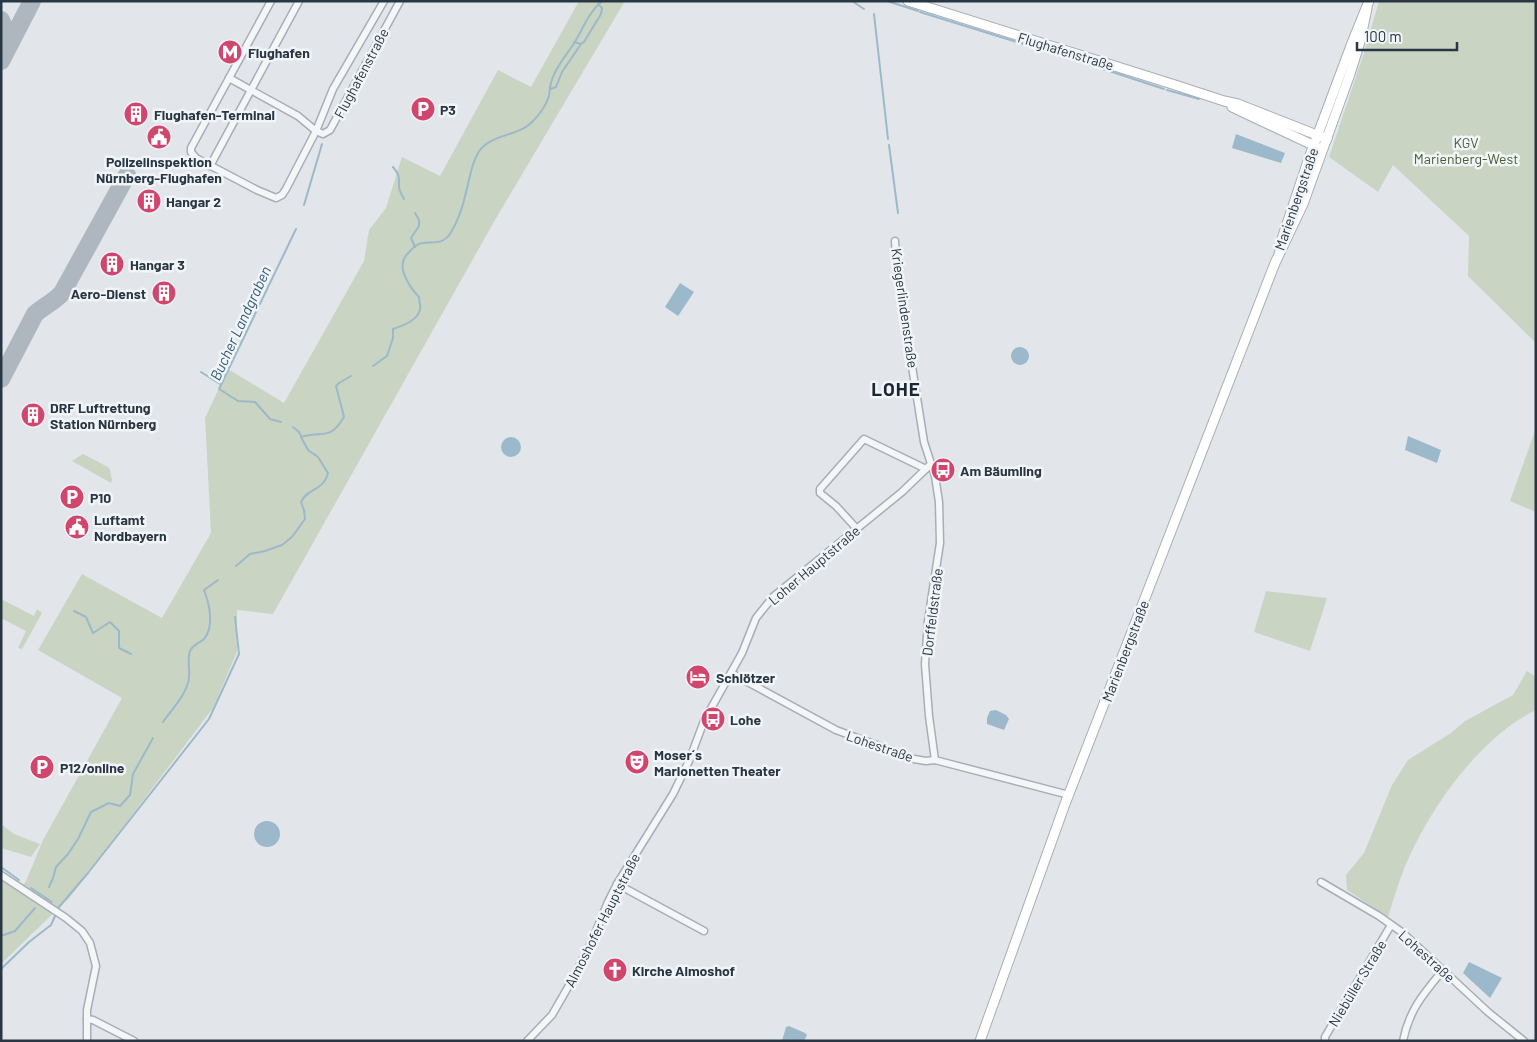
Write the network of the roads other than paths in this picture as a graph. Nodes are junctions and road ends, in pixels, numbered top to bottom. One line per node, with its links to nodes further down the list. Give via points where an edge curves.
1 (271, 1): 7 (street, Flughafenstraße)
2 (299, 1): 8 (street)
3 (384, 1): 10 (street, Flughafenstraße, via 334,89)
4 (400, 1): 10 (street, Flughafenstraße, via 330,130 323,134)
5 (908, 1): 9 (main road, Flughafenstraße)
6 (1368, 5): 11 (main road, Marienbergstraße); 12 (main road, Marienbergstraße, via 1356,58)
7 (229, 78): 8 (street); 15 (street, Flughafenstraße, via 191,148 196,158)
8 (251, 90): 10 (street, via 298,116); 15 (street)
9 (1224, 101): 11 (main road, Flughafenstraße); 13 (main road, Flughafenstraße)
10 (316, 131): 15 (street, Flughafenstraße, via 282,194 276,198)
11 (1318, 135): 12 (main road, Marienbergstraße); 13 (main road, Marienbergstraße)
12 (1327, 139): 14 (main road, Marienbergstraße)
13 (1314, 146): 14 (main road, Flughafenstraße); 17 (main road, Marienbergstraße)
14 (1324, 148): 17 (main road, Marienbergstraße, via 1303,204)
15 (210, 166)
16 (895, 241): 18 (street, Kriegerlindenstraße)
17 (1275, 263): 23 (main road, Marienbergstraße)
18 (928, 466): 19 (street, Loher Hauptstraße); 19 (street, via 864,439 820,489 820,493); 21 (street, Dorffeldstraße, via 940,502 941,530 926,657 928,716)
19 (857, 529): 20 (street, Loher Hauptstraße, via 774,596 756,618)
20 (731, 673): 21 (street, Lohestraße, via 836,730 914,759); 22 (street, Loher Hauptstraße, via 704,721)
21 (935, 760): 23 (street, Lohestraße)
22 (673, 794): 26 (street, Almoshofer Hauptstraße)
23 (1069, 795): 34 (main road, Marienbergstraße)
24 (1, 875): 30 (street, via 62,915 90,943 96,966)
25 (1321, 882): 27 (street, Lohestraße)
26 (617, 884): 28 (street); 33 (street, Almoshofer Hauptstraße, via 571,982 552,1015)
27 (1391, 925): 29 (street, Lohestraße); 35 (street, Niebüller Straße)
28 (704, 931)
29 (1443, 970): 36 (street, via 1416,1005); 37 (street, Lohestraße)
30 (87, 1019): 31 (street); 32 (street)
31 (86, 1041)
32 (134, 1041)
33 (527, 1041)
34 (980, 1041)
35 (1325, 1041)
36 (1403, 1041)
37 (1524, 1041)

